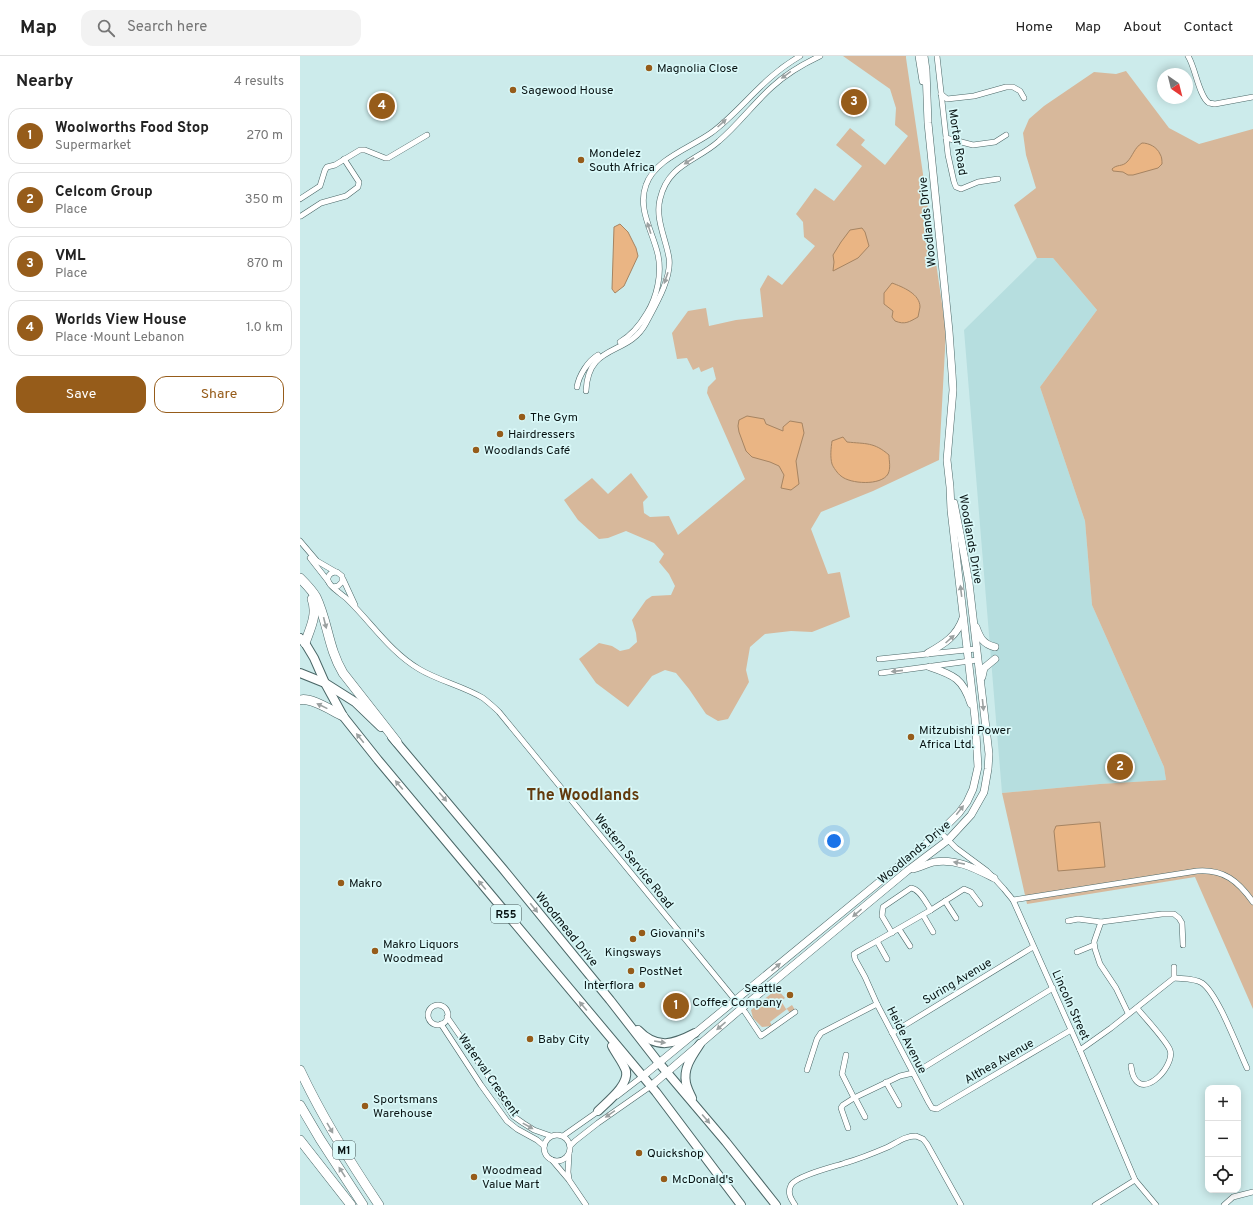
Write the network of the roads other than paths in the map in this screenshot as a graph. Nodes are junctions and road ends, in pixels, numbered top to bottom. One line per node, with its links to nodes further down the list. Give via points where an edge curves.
1 (800, 56): 18 (street, one-way to 1, via 591,360 629,337 639,326 654,298 658,284 659,260 643,202 646,184 651,176 659,166 711,133 770,77)
2 (820, 56): 19 (street, one-way to 19, via 772,86 718,142 683,165 668,181 659,208 669,260 669,270 661,295 638,334 596,360 590,367)
3 (919, 56): 10 (main road, Woodlands Drive)
4 (924, 56): 10 (main road, Woodlands Drive)
5 (937, 56): 7 (street, Mortar Road)
6 (1188, 56): 8 (street, via 1199,86 1209,103)
7 (941, 94): 9 (street, via 947,99 1013,87 1020,91); 13 (street, Mortar Road)
8 (1253, 97)
9 (1024, 98)
10 (928, 123): 20 (main road, Woodlands Drive, via 952,373 948,460)
11 (427, 135): 14 (street, via 390,157 385,158 362,149)
12 (1006, 135): 13 (street, via 995,142 973,145)
13 (946, 138): 15 (street, Mortar Road, via 952,179 956,187 962,188)
14 (344, 159): 16 (street, via 327,167 320,186); 17 (street, via 358,186 346,196 321,203)
15 (998, 179)
16 (300, 199)
17 (301, 216)
18 (577, 386)
19 (586, 391)
20 (950, 487): 29 (main road, Woodlands Drive, one-way to 20); 30 (main road, Woodlands Drive, via 969,583)
21 (300, 541): 23 (street, via 317,560)
22 (300, 546): 26 (street)
23 (336, 572): 25 (street, via 341,574); 26 (street, via 330,574)
24 (300, 578): 31 (highway, via 311,596 315,609 314,618); 48 (highway, one-way to 48, via 315,596 343,673)
25 (343, 579): 27 (street, via 340,585); 28 (street, Western Service Road)
26 (328, 581): 27 (street)
27 (333, 587): 28 (street, Western Service Road)
28 (358, 611): 76 (street, Western Service Road, via 411,664 477,695 499,712)
29 (964, 616): 34 (main road, Woodlands Drive); 35 (main road, one-way to 29, via 951,639)
30 (972, 620): 32 (main road, via 983,642); 33 (main road, Woodlands Drive)
31 (303, 641): 43 (main road, R55)
32 (995, 647)
33 (976, 649): 34 (street); 38 (main road, Woodlands Drive)
34 (968, 650): 35 (street); 39 (main road, Woodlands Drive)
35 (928, 653): 36 (street)
36 (879, 659)
37 (995, 659): 44 (main road, via 984,668)
38 (977, 660): 39 (street); 44 (main road, Woodlands Drive)
39 (969, 662): 40 (street); 47 (main road, Woodlands Drive)
40 (930, 667): 42 (street, one-way to 42); 47 (main road, via 949,674 961,683)
41 (300, 673): 43 (main road, Woodmead Drive / R55)
42 (881, 673)
43 (325, 683): 46 (main road, R55); 48 (main road, Woodmead Drive / R55, via 355,702)
44 (981, 684): 50 (main road, Woodlands Drive, one-way to 50, via 988,754 987,781 971,815)
45 (300, 700): 46 (highway, one-way to 45, via 311,700)
46 (343, 716): 83 (main road, R55, one-way to 46)
47 (975, 718): 49 (main road, Woodlands Drive, one-way to 47, via 959,813 973,789 978,767)
48 (397, 742): 75 (main road, Woodmead Drive / R55, one-way to 75)
49 (940, 832): 50 (street, Lincoln Street); 76 (main road, Woodlands Drive, one-way to 49)
50 (948, 840): 51 (main road, Woodlands Drive); 52 (street, Lincoln Street)
51 (907, 871): 52 (main road, one-way to 51, via 967,865 950,862 934,862); 78 (main road, Woodlands Drive, one-way to 78)
52 (994, 878): 53 (street, Lincoln Street)
53 (1013, 900): 55 (street, via 1206,870 1228,876); 69 (street, Lincoln Street)
54 (945, 901): 56 (street, via 966,889); 57 (street); 59 (street)
55 (1253, 902)
56 (980, 904)
57 (931, 910): 58 (street); 64 (street, via 919,893 911,888 883,907 882,916)
58 (923, 915): 62 (street); 63 (street)
59 (956, 918)
60 (1068, 921): 61 (street, via 1078,919)
61 (1101, 922): 66 (street); 67 (street, via 1174,914 1182,923)
62 (899, 929): 64 (street); 68 (street)
63 (933, 932)
64 (892, 933): 65 (street)
65 (877, 942): 71 (street); 77 (street, Heide Avenue, via 854,954)
66 (1094, 944): 70 (street); 81 (street, via 1100,964)
67 (1183, 945)
68 (910, 946)
69 (1033, 947): 74 (street, Lincoln Street); 87 (street, Suring Avenue)
70 (1077, 952)
71 (887, 959)
72 (1174, 967): 73 (street)
73 (1174, 978): 79 (street); 95 (street, via 1192,979 1204,984 1221,1010)
74 (1053, 988): 85 (street, Lincoln Street); 94 (street)
75 (610, 1000): 86 (main road, one-way to 86, via 640,1033 654,1041 679,1041); 92 (main road, Woodmead Drive / R55)
76 (736, 1000): 78 (street, Western Service Road); 86 (main road, Woodlands Drive)
77 (877, 1004): 87 (street, Heide Avenue); 97 (street, via 821,1033)
78 (742, 1008): 80 (street, Western Service Road, via 760,1036); 88 (main road, Woodlands Drive, one-way to 88)
79 (1137, 1008): 81 (street); 93 (street, via 1167,1045 1170,1059 1162,1072 1151,1083 1145,1085 1136,1080)
80 (795, 1012)
81 (1128, 1013): 89 (street)
82 (447, 1017): 84 (street); 84 (street, via 447,1012 442,1007 430,1009 430,1022 435,1025); 112 (street, Waterval Crescent, one-way to 112, via 513,1116 522,1124)
83 (597, 1022): 100 (main road, R55); 109 (main road, via 623,1065 626,1075 623,1085)
84 (441, 1024): 115 (street, Waterval Crescent, via 507,1121)
85 (1071, 1030): 89 (street, Lincoln Street); 108 (street, Althea Avenue)
86 (696, 1033): 92 (main road, Woodlands Drive)
87 (892, 1033): 99 (street, Heide Avenue)
88 (700, 1044): 98 (main road, Woodlands Drive); 107 (main road, via 688,1062 686,1070 686,1083)
89 (1080, 1050): 120 (street, Lincoln Street)
90 (846, 1055): 104 (street, via 842,1074)
91 (300, 1063): 103 (highway)
92 (659, 1063): 98 (main road, Woodmead Drive / R55); 100 (main road, Woodlands Drive)
93 (1131, 1066)
94 (924, 1068)
95 (1247, 1068)
96 (300, 1070): 103 (highway, M1)
97 (807, 1070)
98 (667, 1072): 102 (main road, Woodlands Drive); 107 (main road, Woodmead Drive / R55)
99 (913, 1073): 101 (street); 108 (street, Heide Avenue, via 928,1103)
100 (643, 1076): 102 (main road, R55); 109 (street)
101 (886, 1082): 104 (street); 106 (street)
102 (651, 1086): 116 (street, one-way to 116, via 598,1122); 126 (main road, R55)
103 (311, 1094): 124 (highway, M1, one-way to 124)
104 (854, 1098): 110 (street); 111 (street, via 841,1108)
105 (300, 1105): 123 (highway, M1, one-way to 105)
106 (899, 1105)
107 (696, 1108): 127 (main road, Woodmead Drive / R55, one-way to 127)
108 (937, 1109)
109 (598, 1111): 113 (street)
110 (865, 1117)
111 (848, 1128)
112 (551, 1136): 113 (street); 115 (street)
113 (564, 1136): 116 (street)
114 (300, 1140): 122 (highway)
115 (544, 1146): 118 (street, via 546,1155)
116 (570, 1146): 117 (street)
117 (569, 1154): 118 (street, via 562,1160); 119 (street)
118 (551, 1159): 119 (street)
119 (569, 1180): 125 (street)
120 (1135, 1180): 130 (street); 131 (street, Lincoln Street)
121 (1253, 1192): 132 (street, via 1233,1197)
122 (351, 1205)
123 (363, 1205)
124 (379, 1205)
125 (586, 1205)
126 (742, 1205)
127 (776, 1205)
128 (796, 1205): 129 (street, via 789,1190 795,1180 857,1159 904,1138 916,1136 927,1144)
129 (961, 1205)
130 (1095, 1205)
131 (1156, 1205)
132 (1224, 1205)

